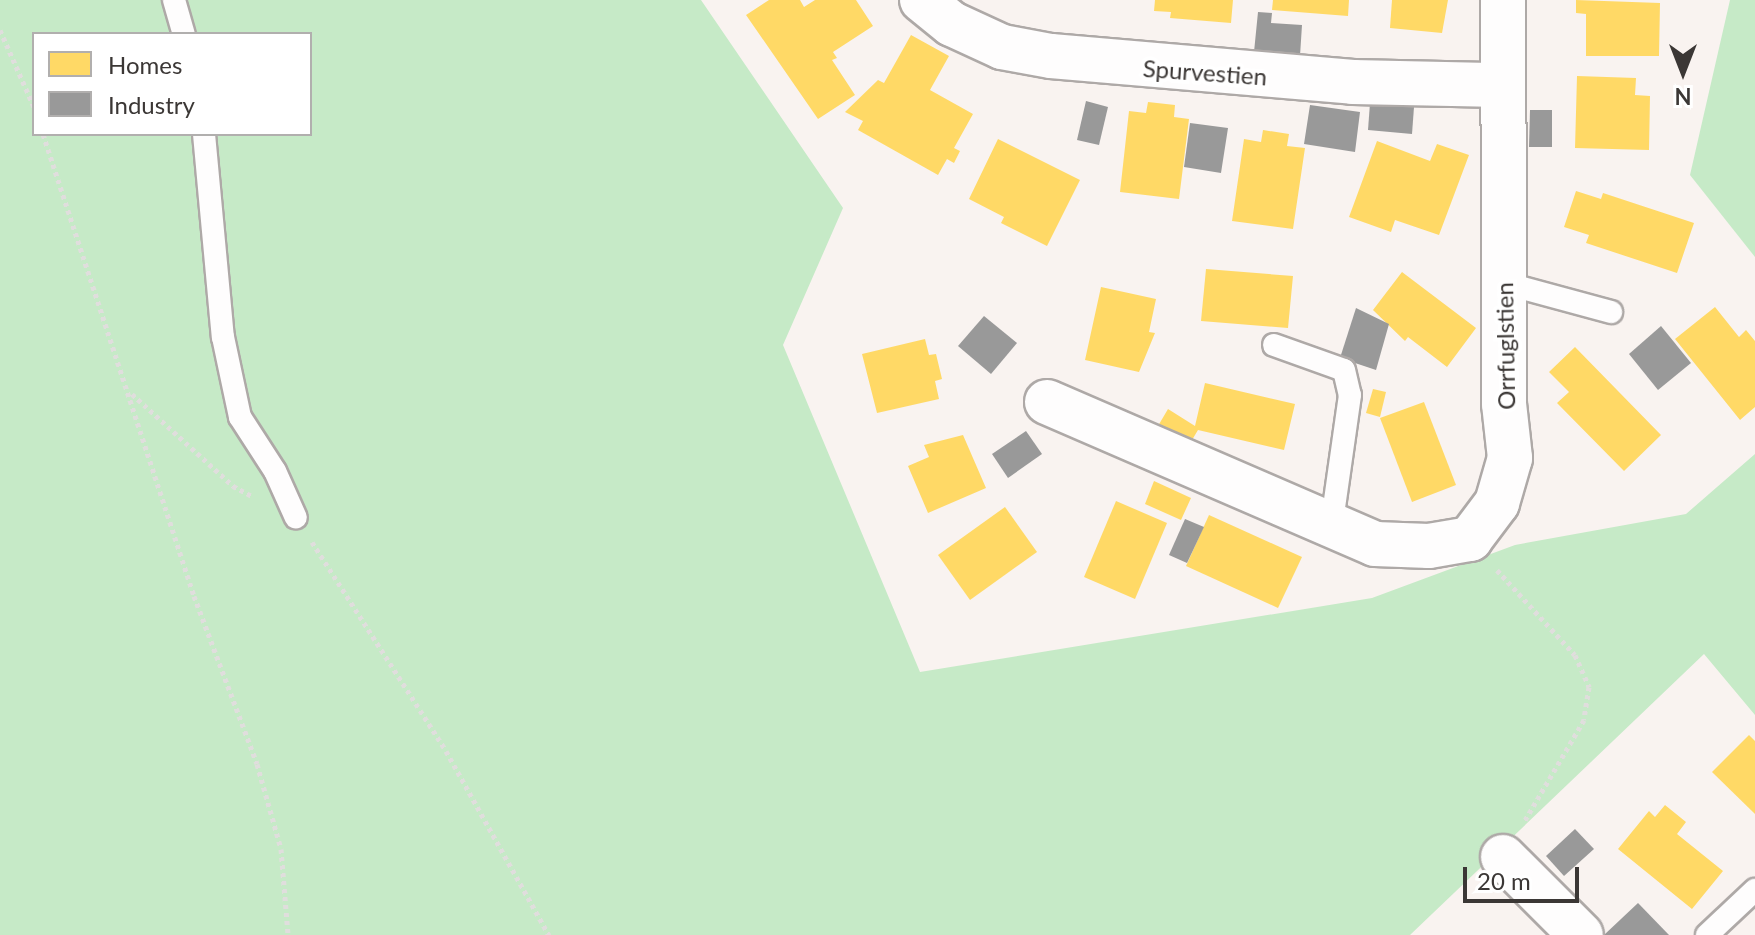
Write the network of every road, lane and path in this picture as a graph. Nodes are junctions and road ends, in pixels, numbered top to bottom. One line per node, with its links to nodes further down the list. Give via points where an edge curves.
1 (174, 0): 5 (lane)
2 (922, 0): 6 (street, Spurvestien, via 952,24 1002,47 1051,56 1353,82)
3 (1503, 0): 6 (street, Orrfuglstien)
4 (0, 30): 7 (path)
5 (183, 32)
6 (1502, 85): 10 (street, Orrfuglstien)
7 (32, 102)
8 (44, 136): 13 (path)
9 (204, 136): 15 (lane, via 223,337 240,417 275,471)
10 (1504, 283): 11 (lane); 17 (street, Orrfuglstien, via 1510,458 1497,503)
11 (1611, 312)
12 (1274, 345): 16 (lane, via 1344,370 1350,395)
13 (131, 393): 15 (path, via 233,486); 20 (path, via 194,596 257,764 281,849)
14 (1047, 402): 16 (street)
15 (296, 518): 21 (path, via 446,751)
16 (1331, 529): 17 (street, via 1375,544 1429,546)
17 (1470, 539): 18 (path, via 1575,655 1589,687 1584,720)
18 (1503, 857): 22 (street)
19 (1755, 890): 23 (lane)
20 (288, 935)
21 (549, 935)
22 (1581, 935)
23 (1707, 935)

